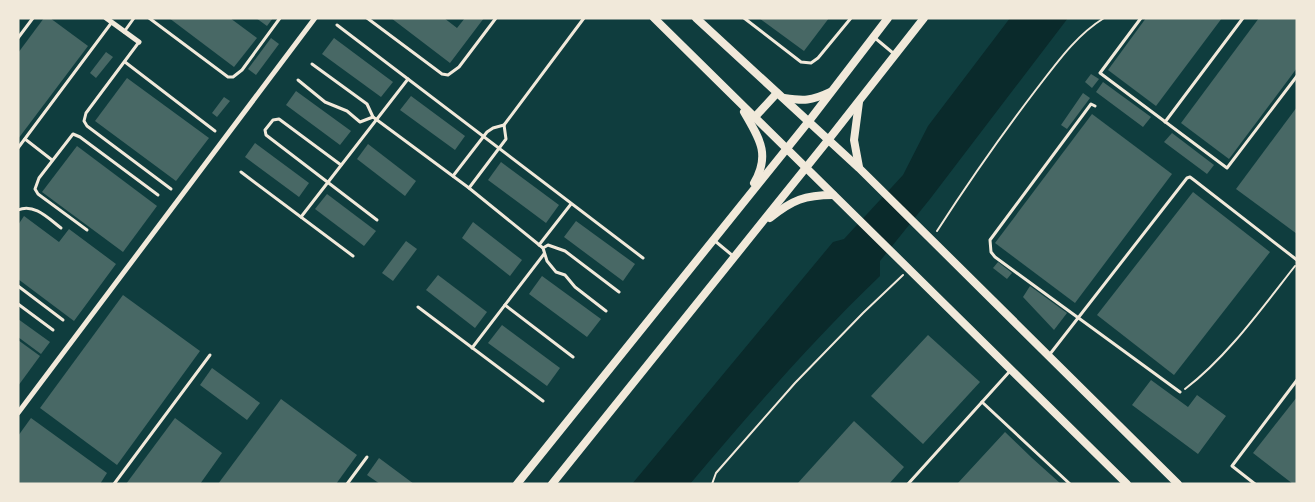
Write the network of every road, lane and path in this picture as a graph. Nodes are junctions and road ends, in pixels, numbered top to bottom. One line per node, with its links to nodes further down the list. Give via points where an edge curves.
1 (33, 18): 23 (lane)
2 (106, 18): 19 (street)
3 (134, 18): 21 (lane)
4 (149, 18): 5 (lane, via 228,77 242,70)
5 (280, 18)
6 (315, 18): 97 (street)
7 (366, 18): 8 (lane, via 448,75 459,67)
8 (496, 18)
9 (584, 18): 40 (lane)
10 (654, 18): 33 (main road)
11 (696, 18): 32 (main road)
12 (744, 18): 13 (lane, via 801,62 811,63)
13 (851, 18)
14 (888, 18): 22 (main road)
15 (924, 18): 25 (main road)
16 (1104, 18): 67 (path, via 1074,41 993,146)
17 (1141, 18): 39 (lane, via 1100,73)
18 (1244, 18): 39 (lane)
19 (112, 22): 21 (street); 43 (lane)
20 (337, 25): 29 (lane)
21 (124, 32): 24 (street)
22 (874, 37): 25 (lane); 31 (main road)
23 (18, 38)
24 (139, 42): 26 (lane)
25 (895, 54): 34 (main road)
26 (124, 62): 41 (lane); 56 (lane, via 84,121)
27 (312, 64): 36 (lane, via 367,104)
28 (1297, 76): 39 (lane, via 1227,168)
29 (408, 79): 36 (lane); 42 (lane)
30 (298, 80): 36 (lane, via 325,102 347,111 360,122)
31 (834, 90): 32 (main road, via 804,101); 38 (main road)
32 (779, 95): 37 (main road); 38 (main road)
33 (737, 100): 37 (main road); 59 (main road, via 763,152 760,172)
34 (860, 100): 44 (main road); 51 (main road, via 854,140)
35 (1095, 106): 83 (lane, via 1091,104 990,240 995,257)
36 (375, 118): 49 (lane); 53 (lane)
37 (754, 118): 47 (main road)
38 (809, 121): 44 (main road); 47 (main road)
39 (1165, 122)
40 (504, 124): 42 (lane); 46 (lane, via 506,139)
41 (215, 131)
42 (484, 136): 46 (lane); 53 (lane)
43 (25, 139): 45 (lane); 48 (lane)
44 (829, 139): 50 (main road); 51 (main road)
45 (18, 148)
46 (500, 149): 55 (lane); 60 (lane)
47 (786, 150): 50 (main road); 59 (main road)
48 (52, 160): 57 (lane, via 69,138 80,137); 65 (lane, via 34,189)
49 (341, 165): 54 (lane); 54 (lane, via 279,118 269,124 266,135)
50 (805, 168): 58 (main road); 66 (main road)
51 (859, 168): 67 (main road)
52 (241, 172): 62 (lane)
53 (453, 176): 55 (lane)
54 (328, 182): 62 (lane); 63 (lane)
55 (469, 188): 69 (lane)
56 (171, 189)
57 (158, 195)
58 (833, 195): 66 (main road, via 816,195 787,204); 76 (main road)
59 (743, 203): 68 (main road)
60 (572, 204): 69 (lane); 74 (lane)
61 (18, 210): 64 (lane, via 27,207 38,211)
62 (301, 217): 72 (lane)
63 (377, 220)
64 (61, 228)
65 (87, 230)
66 (756, 230): 73 (main road)
67 (930, 238): 88 (main road)
68 (713, 240): 73 (lane); 101 (main road)
69 (539, 245): 70 (lane)
70 (543, 248): 71 (lane); 78 (lane, via 548,245 565,251)
71 (544, 254): 80 (lane); 82 (lane, via 556,272 565,275)
72 (353, 256)
73 (734, 257): 102 (main road)
74 (643, 258)
75 (1297, 262): 83 (lane, via 1190,177); 94 (path, via 1204,374)
76 (906, 266): 90 (main road); 103 (path, via 892,287 795,383 716,473)
77 (18, 286): 84 (lane)
78 (619, 292)
79 (18, 304): 85 (lane)
80 (505, 305): 86 (lane); 89 (lane)
81 (418, 307): 86 (lane)
82 (606, 311)
83 (1078, 318): 88 (lane); 94 (lane)
84 (63, 320)
85 (53, 330)
86 (472, 348): 95 (lane)
87 (210, 355): 99 (lane)
88 (1049, 356): 107 (main road)
89 (573, 357)
90 (1011, 370): 96 (lane); 106 (main road)
91 (1297, 380): 92 (lane)
92 (1293, 385): 93 (lane); 108 (lane, via 1232,466)
93 (1297, 388)
94 (1180, 392)
95 (543, 401)
96 (982, 402): 104 (lane); 105 (lane)
97 (18, 413)
98 (367, 457): 100 (lane)
99 (114, 484)
100 (347, 484)
101 (517, 484)
102 (552, 484)
103 (712, 484)
104 (908, 484)
105 (1070, 484)
106 (1127, 484)
107 (1178, 484)
108 (1255, 484)

